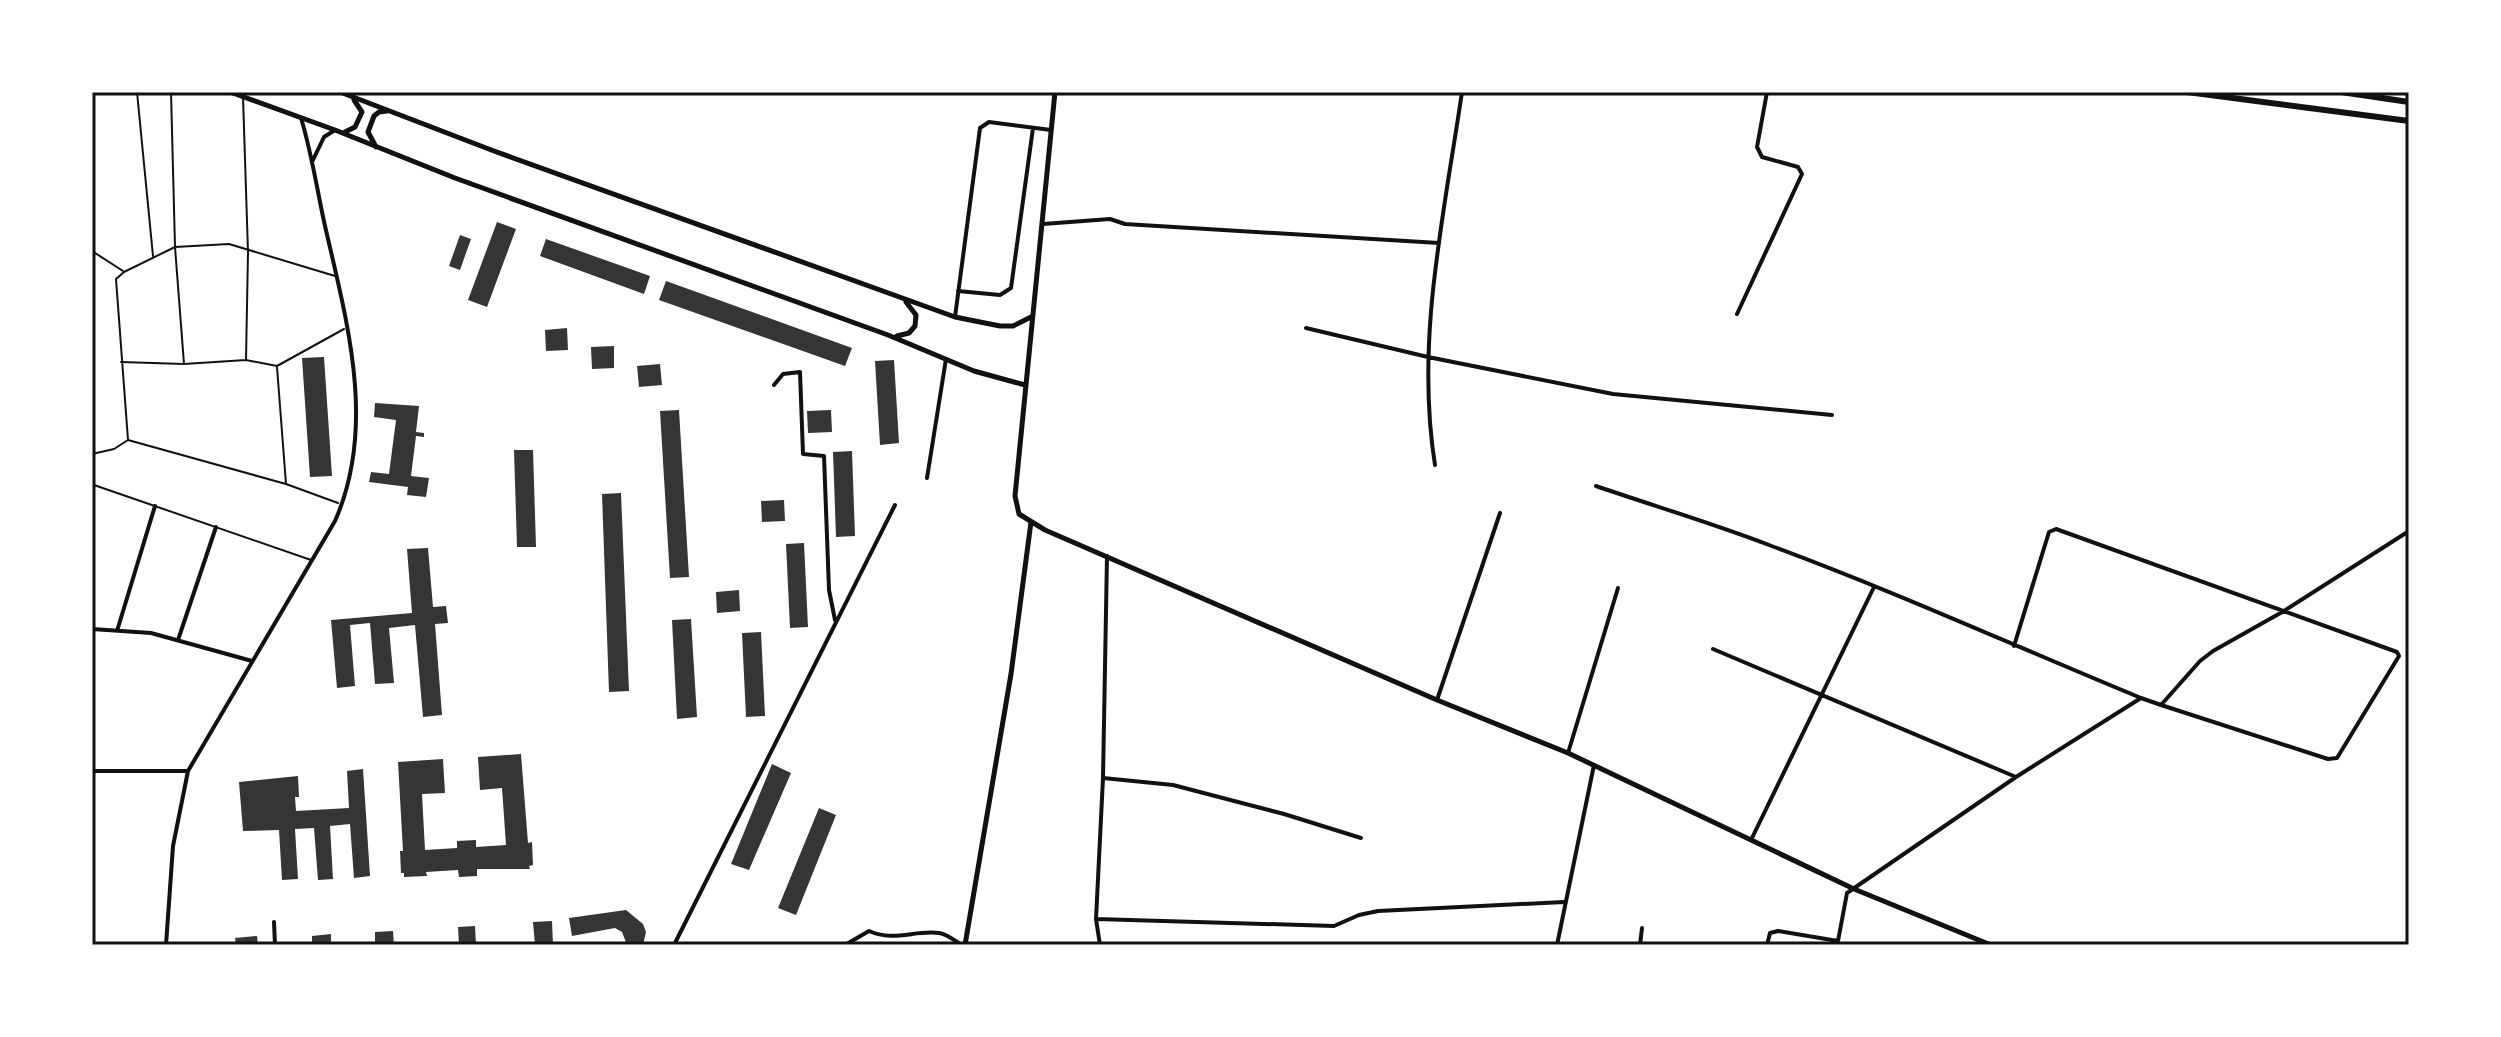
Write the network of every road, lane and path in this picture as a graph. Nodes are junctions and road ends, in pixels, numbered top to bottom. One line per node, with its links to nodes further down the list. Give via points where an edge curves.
1 (137, 92): 27 (lane)
2 (171, 92): 24 (lane)
3 (230, 92): 12 (street)
4 (340, 92): 11 (street)
5 (1055, 92): 18 (street)
6 (1462, 92): 23 (street)
7 (1767, 92): 32 (street, via 1758,153 1798,167 1802,174)
8 (2187, 92): 16 (main road)
9 (2341, 92): 10 (main road)
10 (2348, 92): 13 (main road)
11 (351, 96): 14 (street); 19 (street, via 362,112 355,127)
12 (243, 97): 15 (street); 26 (lane)
13 (2409, 102)
14 (388, 111): 20 (street, via 379,112 370,123 368,132); 31 (street)
15 (301, 118): 19 (street); 21 (street)
16 (2409, 121)
17 (1033, 128): 18 (street); 30 (street, via 1011,288 1000,295); 30 (street, via 989,122 980,128)
18 (1051, 130): 22 (street)
19 (338, 131): 20 (street); 21 (street, via 324,137)
20 (377, 149): 37 (street)
21 (312, 163): 29 (street)
22 (1040, 224): 23 (street, via 1110,219); 34 (street)
23 (1439, 243): 38 (street)
24 (175, 247): 26 (lane, via 229,244); 27 (lane); 42 (lane)
25 (92, 251): 28 (lane)
26 (248, 252): 29 (lane); 40 (lane)
27 (153, 257): 28 (lane)
28 (124, 272): 41 (lane, via 116,279)
29 (336, 276): 35 (street)
30 (958, 291): 33 (street)
31 (903, 299): 33 (street); 37 (street, via 916,315 915,326 899,337)
32 (1737, 314)
33 (955, 317): 34 (street, via 1013,326)
34 (1031, 317): 45 (street)
35 (349, 326): 43 (lane); 54 (street, via 356,434)
36 (1306, 328): 38 (street)
37 (888, 335): 39 (street)
38 (1428, 357): 46 (street, via 1613,394); 49 (street)
39 (946, 359): 45 (street); 50 (street)
40 (246, 360): 42 (lane); 43 (lane)
41 (121, 362): 42 (lane); 47 (lane)
42 (184, 364)
43 (277, 366): 51 (lane)
44 (774, 385): 66 (street, via 783,374 800,372 803,454 824,456)
45 (1025, 385): 58 (street, via 1015,496 1019,514)
46 (1832, 415)
47 (128, 440): 48 (lane); 51 (lane)
48 (92, 454)
49 (1435, 465)
50 (927, 478)
51 (286, 484): 54 (lane)
52 (92, 485): 56 (lane)
53 (1596, 486): 63 (street)
54 (342, 505): 62 (street)
55 (895, 505): 66 (street)
56 (155, 506): 59 (lane); 68 (street)
57 (1500, 513): 75 (street)
58 (1031, 522): 61 (street); 94 (street, via 1011,674)
59 (216, 527): 62 (lane); 69 (street)
60 (2409, 531): 65 (street)
61 (1107, 556): 75 (street); 82 (street)
62 (312, 561): 72 (street)
63 (1874, 587): 70 (street); 73 (street)
64 (1618, 588): 77 (street)
65 (2284, 611): 70 (street, via 2056,529 2049,532); 76 (street, via 2200,661); 76 (street, via 2399,656 2337,758)
66 (835, 622): 92 (street)
67 (92, 629): 68 (street)
68 (117, 631): 69 (street)
69 (178, 640): 72 (street)
70 (2014, 646): 74 (street)
71 (1713, 649): 73 (street)
72 (252, 661): 80 (street)
73 (1823, 693): 81 (street); 84 (street)
74 (2141, 698): 76 (street); 81 (street)
75 (1437, 700): 77 (street)
76 (2161, 705)
77 (1568, 753): 78 (street)
78 (1594, 765): 84 (street); 86 (street)
79 (92, 771): 80 (street)
80 (188, 771): 90 (street, via 173,846)
81 (2016, 777): 85 (street)
82 (1103, 778): 83 (street, via 1173,785); 87 (street)
83 (1361, 838)
84 (1752, 838): 85 (street)
85 (1854, 889): 98 (street, via 1847,893 1838,941 1778,931 1770,933); 99 (street)
86 (1564, 902): 87 (street, via 1378,911 1334,926); 96 (street)
87 (1096, 919): 95 (street)
88 (274, 922): 91 (street)
89 (1642, 928): 97 (street)
90 (166, 945)
91 (275, 945)
92 (674, 945)
93 (845, 945): 94 (street, via 869,931 886,937 939,933)
94 (964, 945)
95 (1100, 945)
96 (1557, 945)
97 (1640, 945)
98 (1767, 945)
99 (1991, 945)

